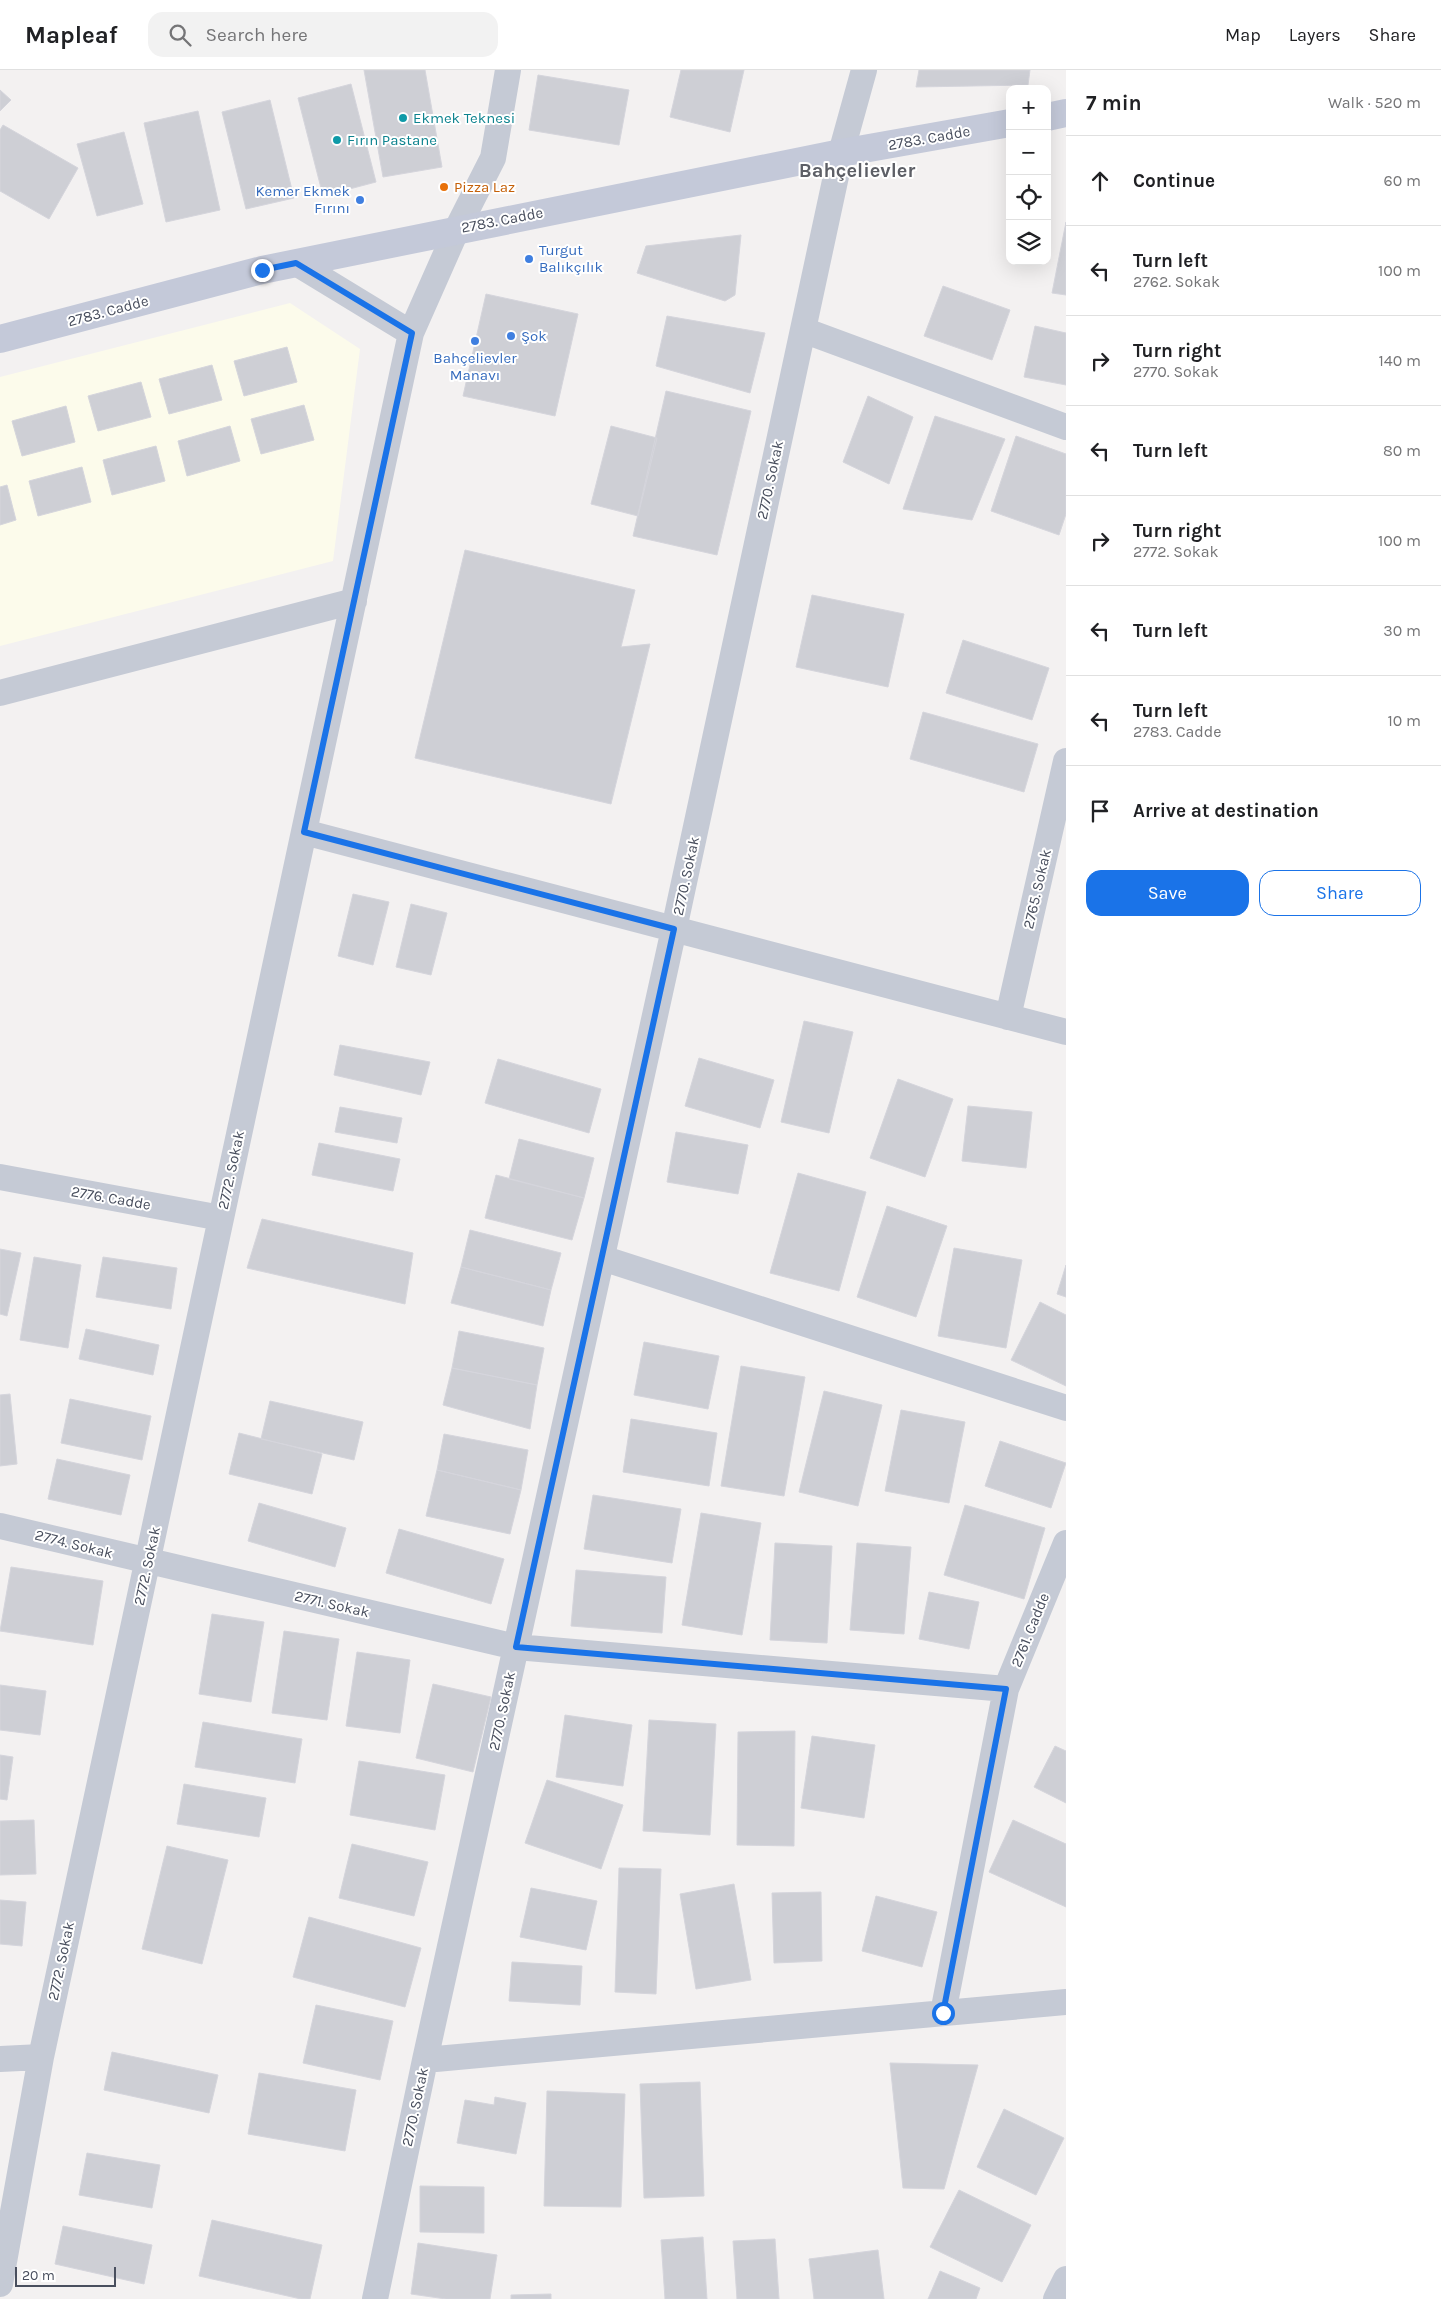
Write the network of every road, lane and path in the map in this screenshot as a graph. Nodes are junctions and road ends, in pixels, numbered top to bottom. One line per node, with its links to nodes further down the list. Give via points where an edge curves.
1 (508, 70): 7 (street, 2772. Sokak, via 493,158)
2 (864, 70): 6 (street, 2770. Sokak)
3 (1066, 113): 4 (main road)
4 (1051, 116)
5 (1006, 124): 6 (main road, 2783. Cadde)
6 (841, 153): 7 (main road, 2783. Cadde); 9 (street, 2770. Sokak)
7 (457, 229): 8 (main road, 2783. Cadde); 10 (street, 2772. Sokak)
8 (296, 263): 10 (street); 11 (main road, 2783. Cadde)
9 (803, 330): 12 (street); 17 (street, 2770. Sokak)
10 (412, 333): 13 (street, 2772. Sokak)
11 (0, 339)
12 (1066, 427)
13 (354, 601): 14 (street); 16 (street, 2772. Sokak)
14 (0, 693)
15 (1066, 760): 18 (street, 2765. Sokak)
16 (304, 832): 17 (street); 21 (street, 2772. Sokak)
17 (674, 929): 18 (street); 22 (street, 2770. Sokak)
18 (1008, 1017): 19 (street)
19 (1066, 1032)
20 (0, 1177): 21 (street, 2776. Cadde)
21 (221, 1218): 26 (street, 2772. Sokak)
22 (602, 1258): 23 (street); 27 (street, 2770. Sokak)
23 (1066, 1408)
24 (0, 1526): 26 (street, 2774. Sokak)
25 (1066, 1543): 28 (street, 2761. Cadde)
26 (147, 1561): 27 (street, 2771. Sokak); 31 (street, 2772. Sokak)
27 (516, 1647): 28 (street, 2771. Sokak); 33 (street, 2770. Sokak)
28 (1006, 1689): 30 (street, 2761. Cadde)
29 (1066, 2002): 30 (street)
30 (943, 2013): 33 (street)
31 (41, 2057): 32 (street); 35 (street, 2772. Sokak)
32 (0, 2059)
33 (425, 2060): 36 (street, 2770. Sokak)
34 (1066, 2279): 37 (street)
35 (0, 2284)
36 (375, 2299)
37 (1056, 2299)

